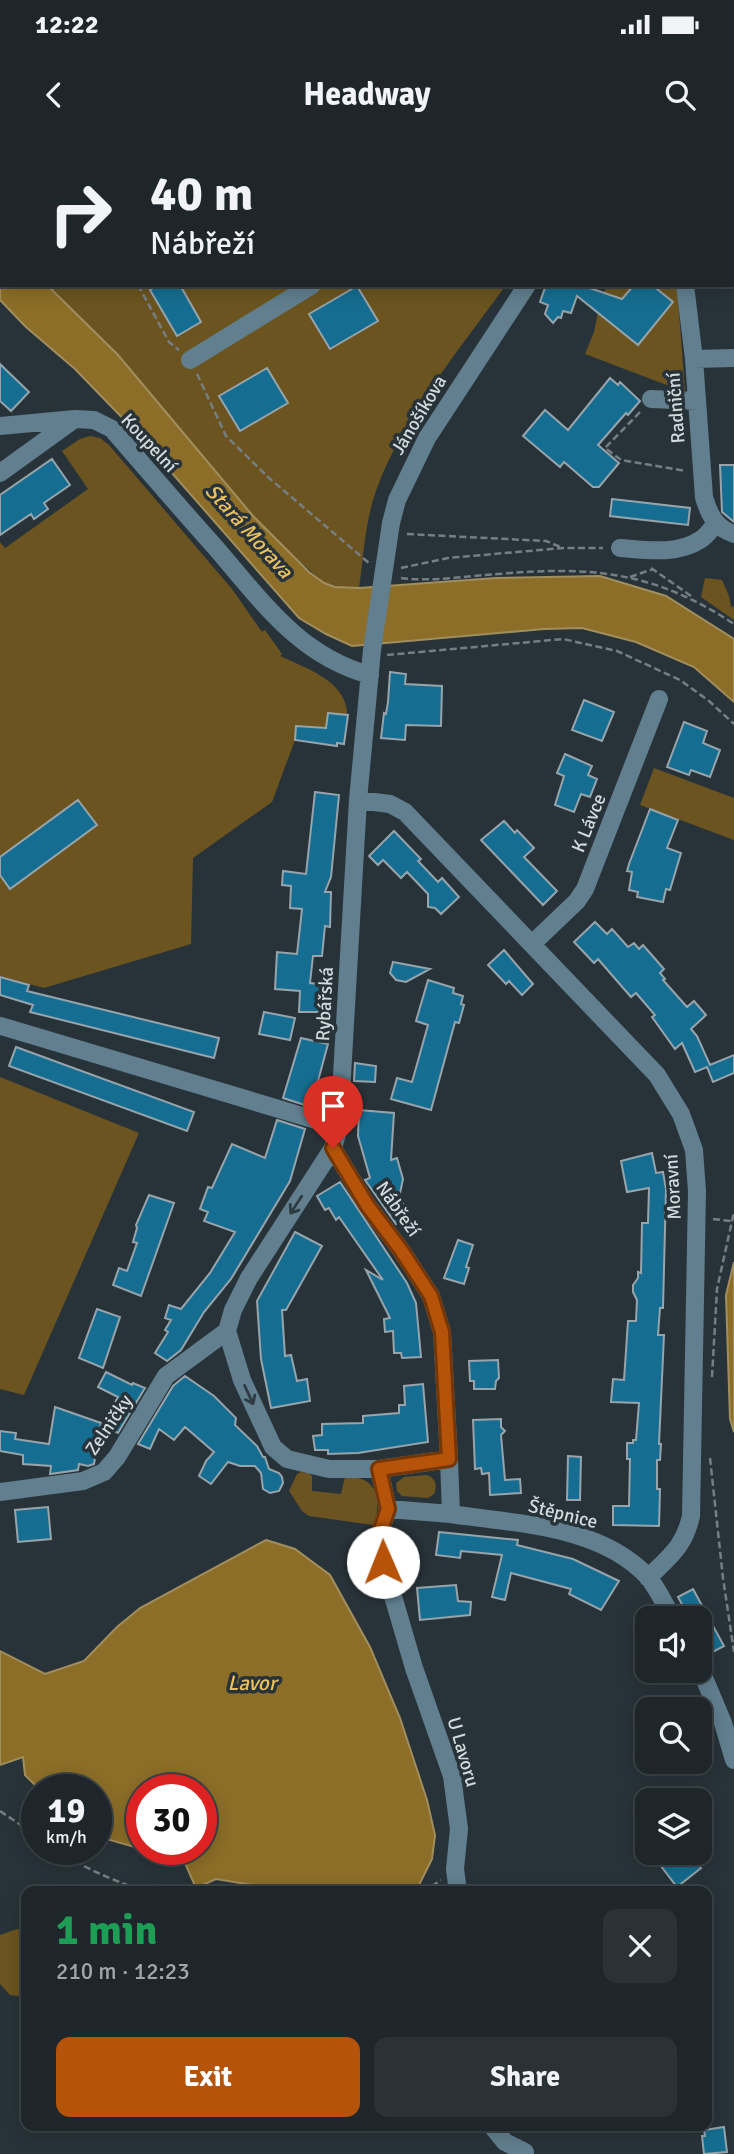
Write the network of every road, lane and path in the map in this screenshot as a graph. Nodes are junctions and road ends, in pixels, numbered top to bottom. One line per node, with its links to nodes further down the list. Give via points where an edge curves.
1 (139, 287): 7 (path, via 170,342)
2 (309, 287): 7 (street)
3 (526, 287): 24 (street, Jánošíkova, via 415,459 397,500)
4 (685, 287): 6 (street, Radniční)
5 (734, 358): 6 (street)
6 (694, 359): 9 (street, Radniční)
7 (190, 360): 19 (path, via 226,436)
8 (652, 399): 9 (street); 12 (path, via 605,448 621,460)
9 (697, 401): 14 (street, Radniční, via 704,497)
10 (75, 419): 11 (street, Koupelní); 13 (street); 25 (street, Koupelní, via 94,420 112,429 285,628 332,662)
11 (0, 426)
12 (689, 472)
13 (0, 473)
14 (716, 524): 15 (street); 18 (street, via 687,547)
15 (734, 534)
16 (396, 536): 17 (path, via 546,541)
17 (563, 548): 18 (path); 20 (path, via 448,558)
18 (627, 548): 22 (path)
19 (370, 564)
20 (398, 569)
21 (401, 578): 22 (path, via 586,570 630,577)
22 (696, 600): 23 (path)
23 (734, 625)
24 (372, 653): 25 (street, Rybářská); 27 (path, via 563,639 617,650 680,680)
25 (370, 675): 28 (street, Rybářská)
26 (659, 699): 29 (street, K Lávce, via 585,889)
27 (734, 724)
28 (358, 800): 29 (street, Moravní, via 390,804 405,812); 31 (street, Rybářská)
29 (532, 944): 44 (street, Moravní, via 657,1074 681,1114 694,1150 691,1516 681,1545)
30 (1, 1026): 31 (street)
31 (339, 1126): 32 (street, Rybářská)
32 (333, 1148): 36 (street, Rybářská, one-way to 36, via 248,1278); 39 (street, Nábřeží, via 431,1296 442,1332)
33 (734, 1212): 35 (path)
34 (714, 1219): 35 (path)
35 (731, 1222): 37 (path, via 717,1289)
36 (227, 1331): 40 (street, one-way to 40, via 243,1381 273,1447 287,1460 328,1469); 41 (street, Zelničky, via 166,1377 104,1472 83,1481)
37 (712, 1385)
38 (710, 1458): 46 (path)
39 (449, 1459): 40 (street); 43 (street, Nábřeží)
40 (379, 1469): 42 (street)
41 (0, 1492)
42 (388, 1509): 43 (street); 53 (street, U Lavoru, via 380,1532 382,1555 414,1668 452,1776 459,1829)
43 (451, 1514): 44 (street, Štěpnice, via 585,1538)
44 (648, 1578): 45 (street, Štěpnice)
45 (665, 1606)
46 (734, 1652)
47 (706, 1683): 48 (street)
48 (734, 1760)
49 (0, 1811): 50 (path)
50 (21, 1825)
51 (82, 1865): 52 (path)
52 (130, 1886)
53 (457, 1886)
54 (496, 2131): 55 (street, via 505,2142)
55 (526, 2152)

